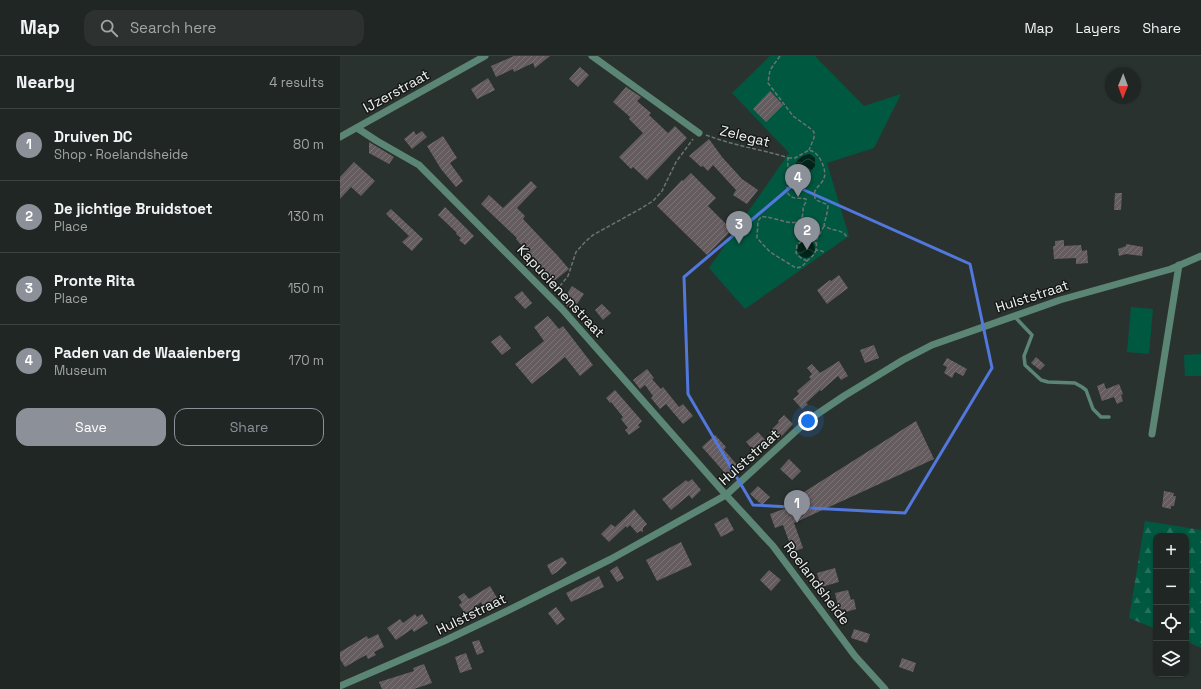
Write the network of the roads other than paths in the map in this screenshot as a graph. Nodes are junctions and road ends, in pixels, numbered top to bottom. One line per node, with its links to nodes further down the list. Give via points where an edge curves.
1 (485, 56): 3 (street, IJzerstraat)
2 (592, 56): 4 (street)
3 (356, 128): 5 (street, IJzerstraat); 11 (street, Kapucienenstraat, via 419,165 551,297)
4 (699, 133)
5 (340, 137)
6 (1201, 256): 7 (street, Hulststraat)
7 (1179, 265): 8 (street, Hulststraat); 10 (street)
8 (1014, 316): 9 (lane, via 1032,335 1024,356 1025,365 1041,380 1075,383 1082,387 1086,390 1093,409 1101,417); 11 (street, Hulststraat, via 932,345 844,396 807,421)
9 (1109, 417)
10 (1152, 434)
11 (726, 495): 12 (street, Hulststraat, via 611,559 509,610); 13 (street, Roelandsheide, via 774,546 855,656)
12 (340, 686)
13 (885, 689)

